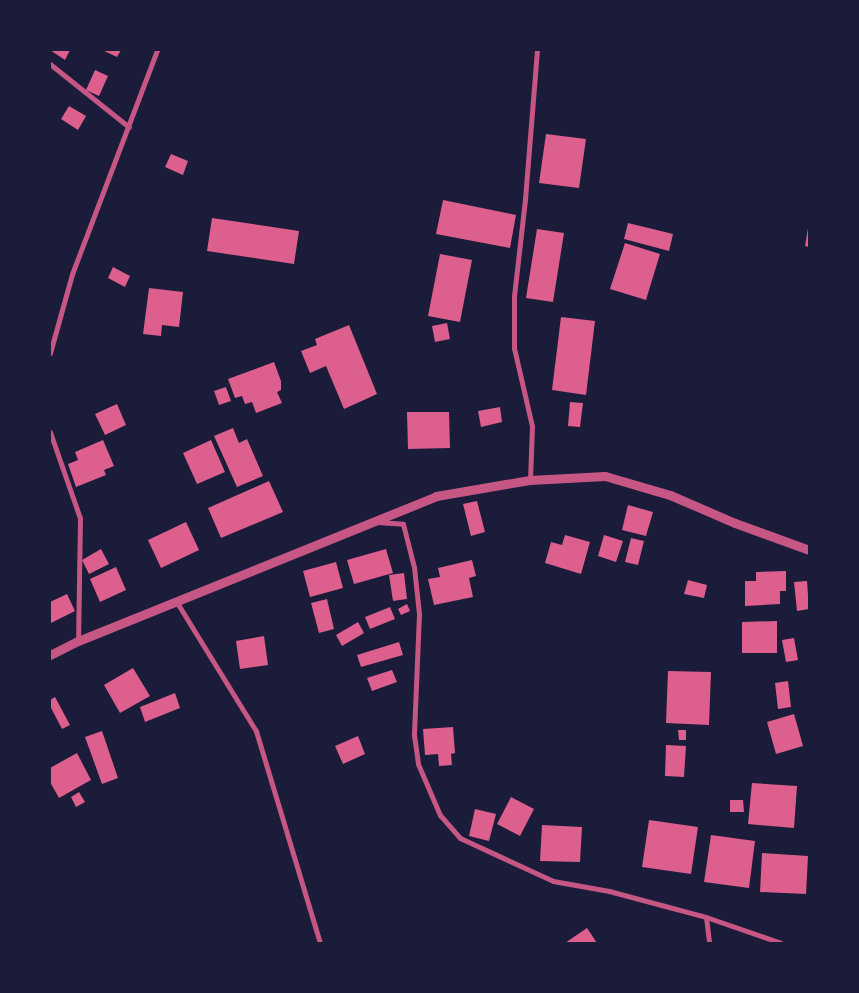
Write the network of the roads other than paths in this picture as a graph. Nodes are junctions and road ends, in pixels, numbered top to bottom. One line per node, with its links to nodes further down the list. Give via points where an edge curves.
1 (157, 50): 4 (street)
2 (536, 50): 7 (street, via 526,199 514,296 514,348 532,426)
3 (50, 64): 4 (street)
4 (129, 127): 5 (street, via 72,274)
5 (50, 353)
6 (50, 432): 11 (street, via 80,518)
7 (530, 480): 8 (street, via 436,496); 9 (street, via 604,476 670,494)
8 (369, 521): 10 (street); 13 (street, via 403,524 414,567 419,614 414,735 418,764 445,821 460,838 553,881 609,891)
9 (809, 550)
10 (176, 601): 11 (street); 14 (street, via 256,731)
11 (78, 640): 12 (street)
12 (50, 656)
13 (706, 917): 15 (street); 16 (street)
14 (320, 943)
15 (709, 943)
16 (781, 943)

